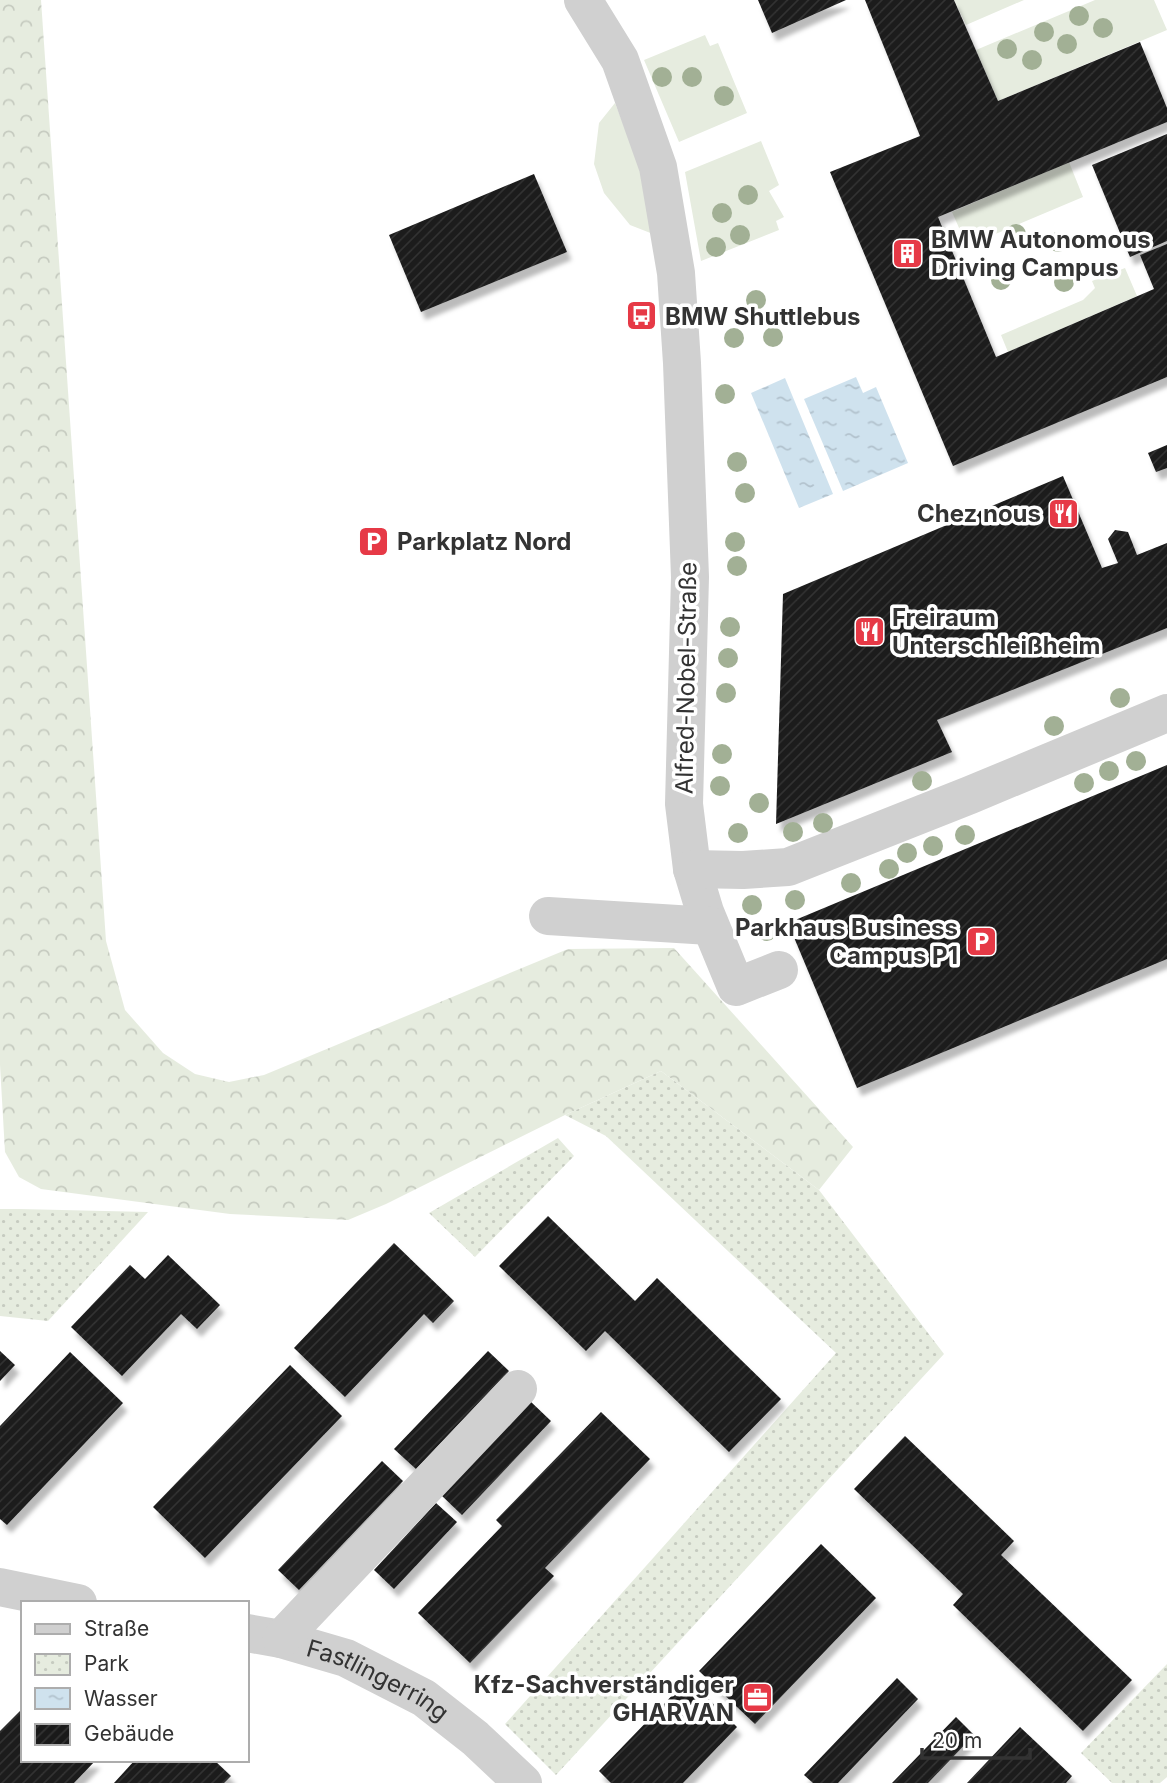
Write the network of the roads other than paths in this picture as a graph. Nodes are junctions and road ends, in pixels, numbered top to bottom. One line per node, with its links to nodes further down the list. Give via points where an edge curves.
1 (583, 0): 3 (street, Alfred-Nobel-Straße, via 620,61 658,167 676,273 690,577 684,804)
2 (1167, 713): 3 (street, via 788,867)
3 (692, 869): 5 (street, Alfred-Nobel-Straße)
4 (548, 916): 5 (street)
5 (710, 926): 6 (street, Alfred-Nobel-Straße, via 736,987)
6 (779, 970)
7 (517, 1389): 10 (street)
8 (0, 1587): 9 (street)
9 (68, 1601)
10 (264, 1636): 11 (street, Fastlingerring, via 346,1658 424,1698)
11 (523, 1783)

